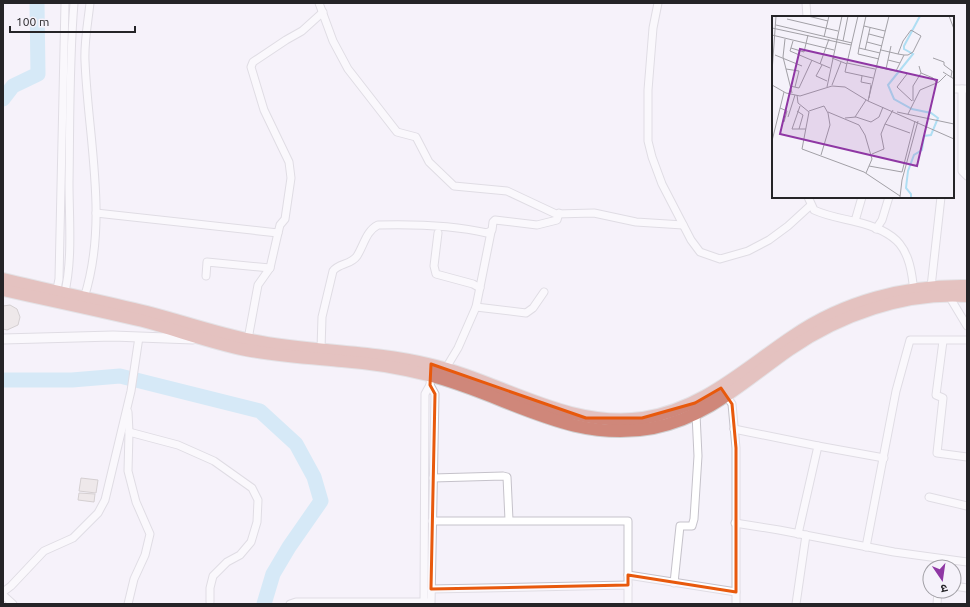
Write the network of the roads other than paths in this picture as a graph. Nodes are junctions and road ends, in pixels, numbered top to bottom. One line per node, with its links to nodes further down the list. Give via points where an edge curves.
1 (65, 3): 33 (street)
2 (74, 3): 33 (street, via 71,42 68,274)
3 (90, 3): 16 (street, via 85,62)
4 (319, 3): 7 (street)
5 (658, 3): 19 (street, via 653,28 648,90 648,141 662,184)
6 (806, 3): 8 (street)
7 (323, 12): 17 (street, via 333,41 348,69 396,132 416,137 429,162 449,182 464,188 507,191 556,214); 22 (street, via 302,32 252,62 251,67 264,110 289,162 291,178 285,219 280,224)
8 (807, 16)
9 (964, 89): 10 (street, via 962,171)
10 (967, 176)
11 (808, 198): 15 (street)
12 (862, 198): 18 (street)
13 (889, 198): 20 (street, via 882,220)
14 (941, 198): 27 (street)
15 (810, 205): 18 (street, via 820,213); 19 (street, via 769,240 748,251 720,259 700,252)
16 (96, 213): 22 (street); 34 (street, via 92,261)
17 (559, 213): 19 (street, via 594,213 636,222); 21 (street, via 557,220 536,225 495,220)
18 (855, 222): 20 (street)
19 (683, 225)
20 (876, 229): 32 (street, via 890,236 904,248)
21 (490, 232): 28 (street); 44 (street, via 409,224 375,226 357,256 333,271 322,317)
22 (278, 233): 24 (street)
23 (438, 233): 28 (street, via 434,266 436,274)
24 (270, 268): 25 (street, via 207,262); 41 (street, via 258,285)
25 (206, 276)
26 (3, 279): 33 (highway)
27 (931, 287): 31 (highway); 32 (highway)
28 (480, 288): 35 (street)
29 (3, 290): 33 (highway)
30 (544, 292): 35 (street, via 533,308 526,313)
31 (959, 292): 32 (highway); 36 (street)
32 (914, 294): 47 (highway, via 865,311 821,331)
33 (60, 298): 34 (highway); 40 (highway)
34 (84, 298): 37 (highway)
35 (476, 307): 45 (street)
36 (967, 326)
37 (217, 331): 40 (street); 41 (highway)
38 (139, 337): 39 (street); 40 (street); 48 (street)
39 (3, 339)
40 (208, 339): 46 (highway, via 258,352 388,366)
41 (248, 339): 44 (highway)
42 (943, 340): 43 (street); 53 (street, via 936,395 943,398 937,452); 54 (street, via 910,340 896,391)
43 (967, 340)
44 (321, 349): 46 (highway, via 368,353)
45 (446, 368): 46 (highway); 47 (highway, via 568,414 604,420 661,415)
46 (430, 375): 49 (highway, via 588,430 612,432 653,428); 55 (street, via 435,394); 73 (street, via 425,394)
47 (724, 392): 49 (highway); 50 (street, via 732,404)
48 (127, 405): 51 (street); 70 (street, via 105,500 98,513 73,538 44,551)
49 (696, 414): 66 (street, via 698,456 694,519 692,526 680,526)
50 (734, 429): 52 (street); 60 (street)
51 (129, 432): 71 (street, via 178,445 214,461 252,488 258,500 257,522 251,542 240,555 227,562 213,576); 75 (street, via 128,471 136,502 150,534)
52 (818, 446): 54 (street); 61 (street)
53 (967, 457)
54 (884, 458): 63 (street)
55 (433, 478): 58 (street, via 507,477); 59 (street)
56 (929, 497): 57 (street)
57 (967, 506)
58 (509, 520): 59 (street); 65 (street, via 628,521)
59 (432, 521): 68 (street)
60 (735, 523): 61 (street); 69 (street)
61 (798, 534): 62 (street)
62 (806, 535): 63 (street); 79 (street)
63 (866, 547): 64 (street)
64 (967, 562)
65 (628, 575): 66 (street); 67 (street)
66 (674, 583): 69 (street)
67 (628, 585): 68 (street); 77 (street)
68 (430, 589): 73 (street)
69 (736, 592): 78 (street)
70 (3, 593): 74 (street)
71 (210, 602)
72 (362, 603): 73 (street); 76 (street)
73 (427, 603)
74 (13, 604)
75 (128, 604)
76 (290, 604)
77 (628, 604)
78 (736, 604)
79 (796, 604)

